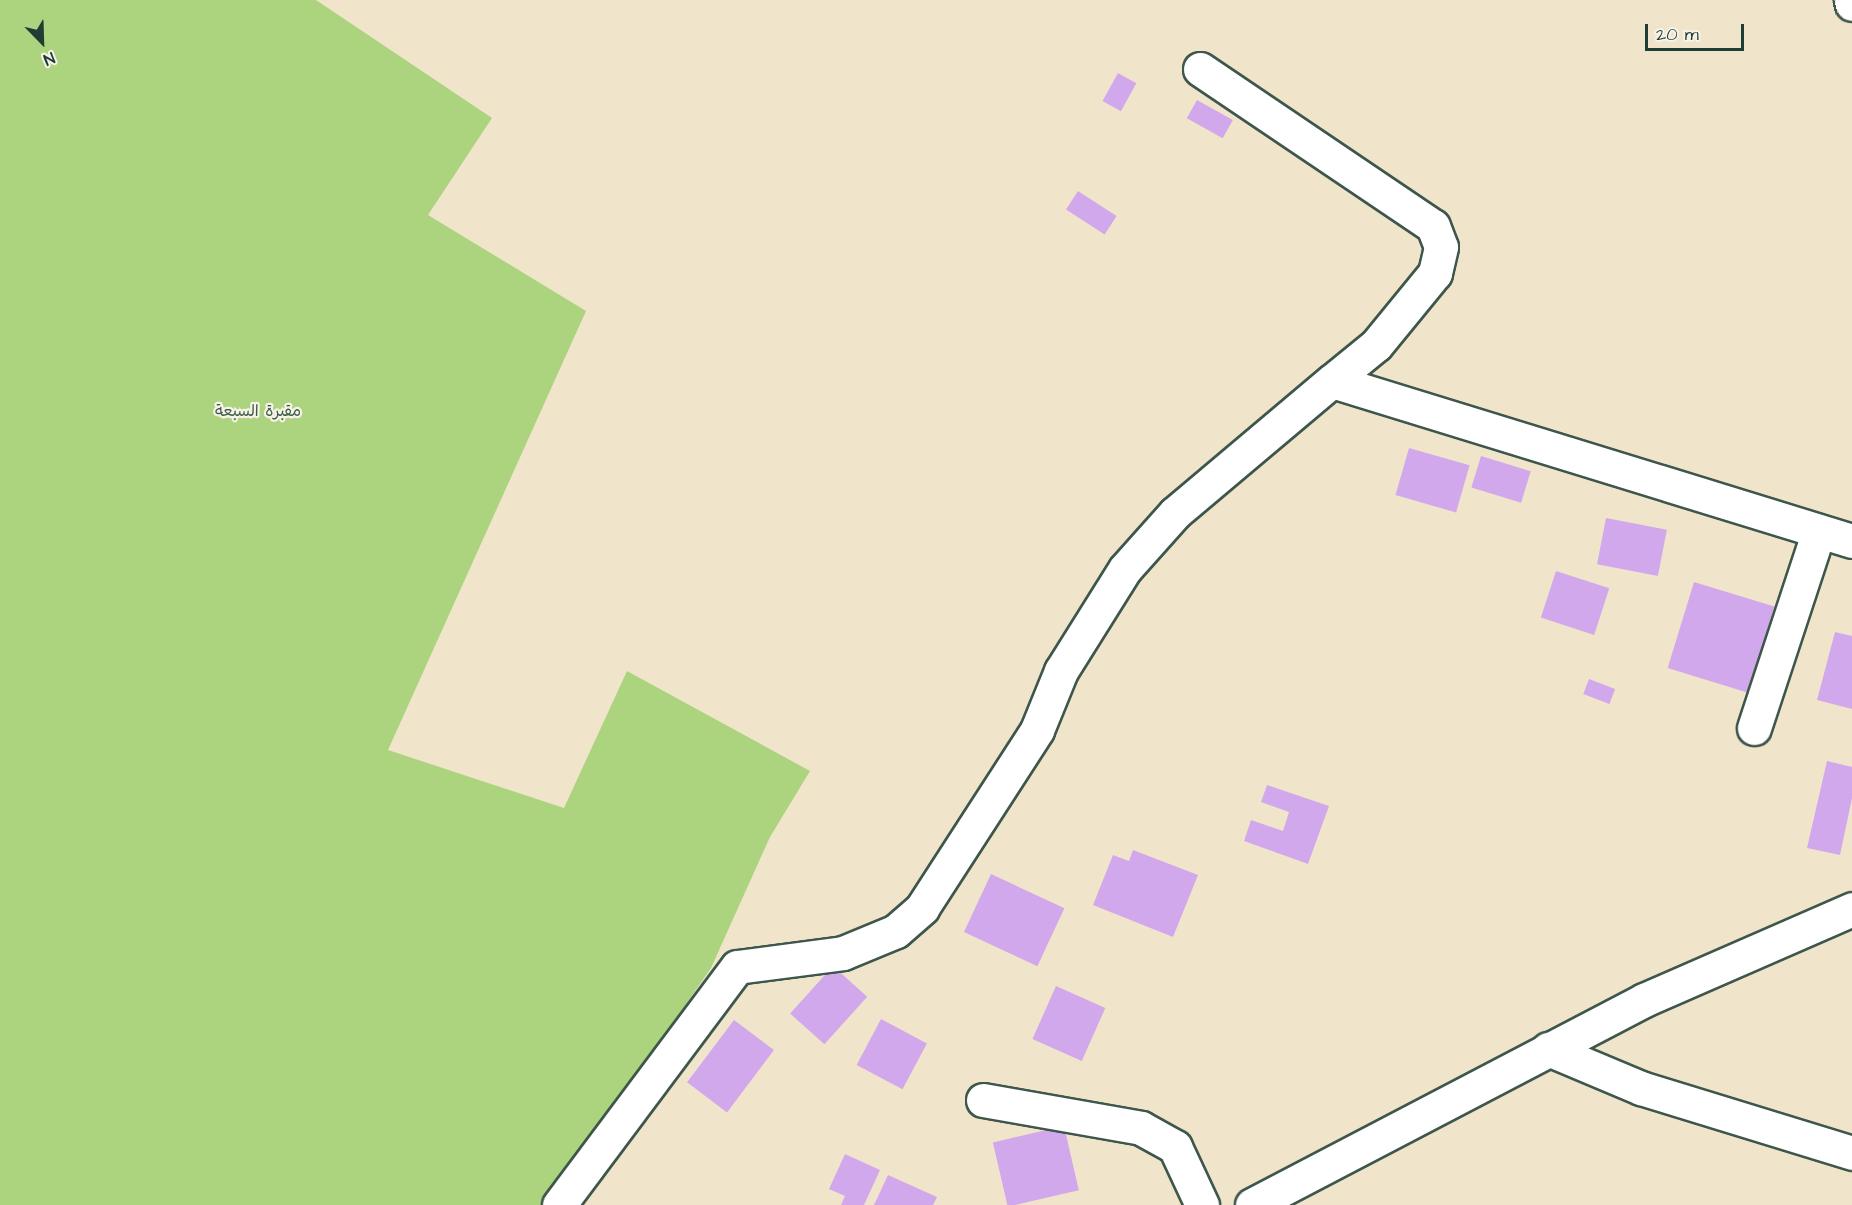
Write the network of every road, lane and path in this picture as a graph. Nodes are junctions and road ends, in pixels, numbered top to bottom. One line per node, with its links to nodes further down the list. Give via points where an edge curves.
1 (1200, 69): 2 (street, via 1433,226 1441,247 1435,273 1376,345)
2 (1332, 381): 3 (street); 11 (street, via 1175,513 1125,568 1061,671 1037,730 922,908 896,931 843,953 737,967)
3 (1818, 533): 4 (street); 5 (street)
4 (1852, 541)
5 (1754, 728)
6 (1852, 909): 7 (street, via 1644,1000)
7 (1548, 1049): 9 (street, via 1641,1088); 10 (street)
8 (983, 1100): 12 (street, via 1141,1128 1175,1147)
9 (1852, 1153)
10 (1266, 1202)
11 (559, 1205)
12 (1202, 1205)

